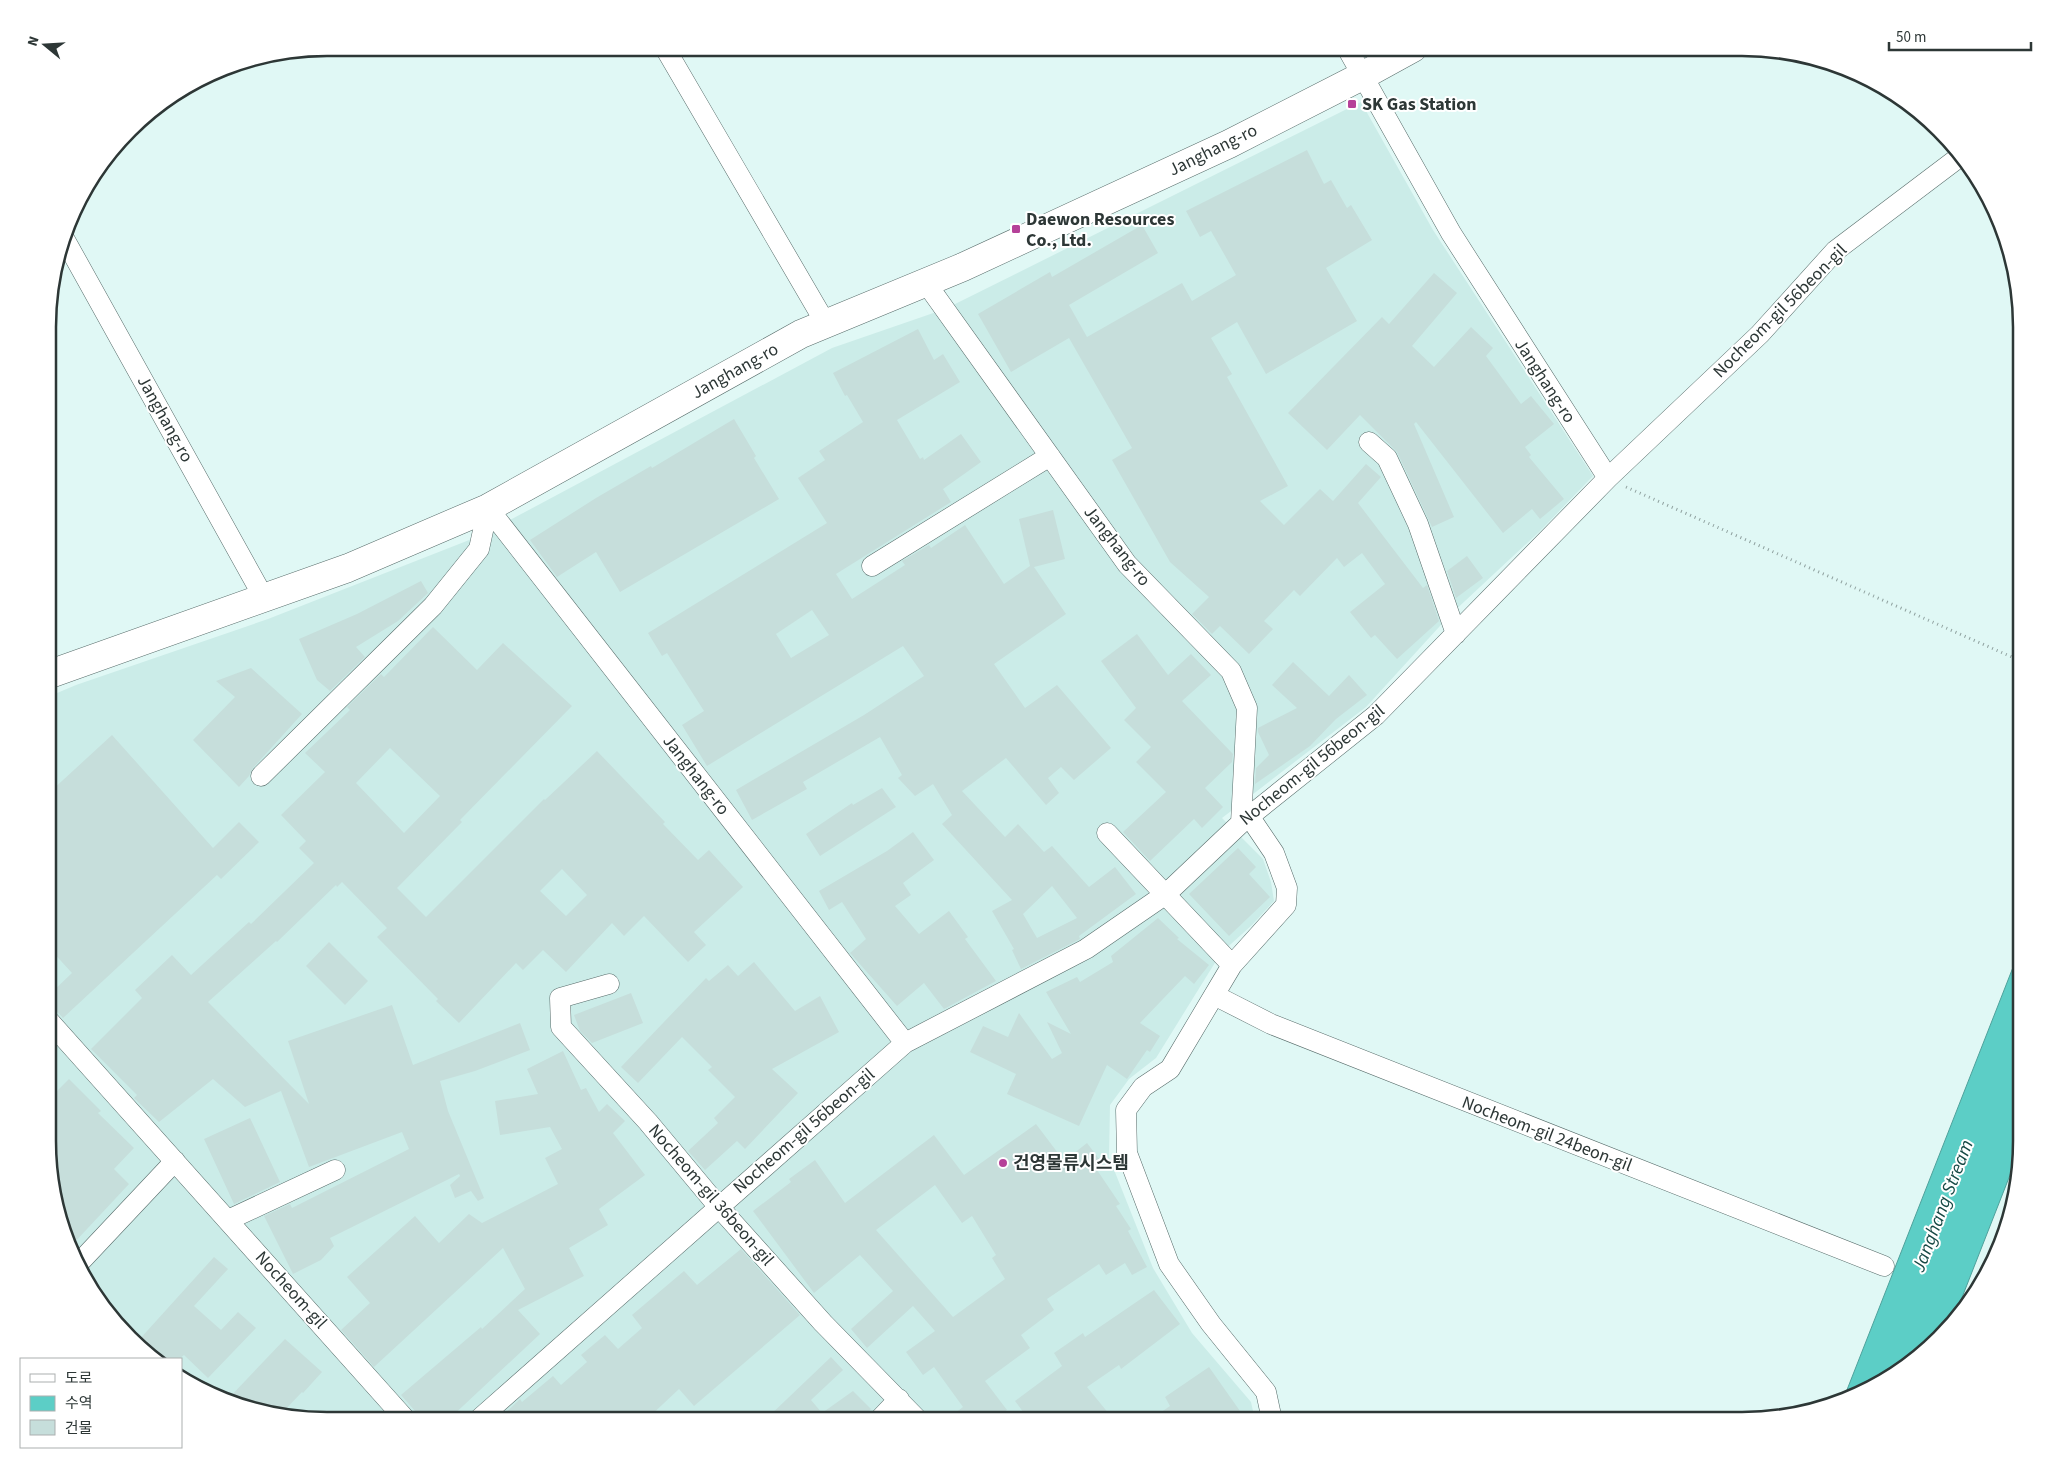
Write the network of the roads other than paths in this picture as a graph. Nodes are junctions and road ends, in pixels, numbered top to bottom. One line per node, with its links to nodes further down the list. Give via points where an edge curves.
1 (670, 56): 8 (street)
2 (1351, 56): 4 (street, Janghang-ro)
3 (1398, 56): 4 (main road, Janghang-ro)
4 (1362, 76): 7 (main road, Janghang-ro, via 1229,144); 11 (street, Janghang-ro, via 1451,233)
5 (1955, 160): 11 (street, Nocheom-gil 56beon-gil, via 1835,252 1760,334)
6 (69, 247): 14 (street, Janghang-ro)
7 (926, 282): 8 (main road, Janghang-ro); 10 (street, Janghang-ro)
8 (826, 324): 12 (main road, Janghang-ro, via 801,334)
9 (1369, 442): 15 (street, via 1387,458 1418,524)
10 (1050, 456): 13 (street); 18 (street, Janghang-ro, via 1126,564 1231,671 1247,708)
11 (1608, 478): 15 (street, Nocheom-gil 56beon-gil)
12 (488, 508): 14 (main road, Janghang-ro, via 348,568); 17 (street, via 479,549 433,606); 25 (street, Janghang-ro)
13 (872, 566)
14 (264, 598): 16 (main road, Janghang-ro)
15 (1456, 634): 18 (street, Nocheom-gil 56beon-gil, via 1376,715)
16 (56, 672)
17 (261, 776)
18 (1245, 819): 20 (street, Nocheom-gil 56beon-gil); 21 (street, via 1274,853 1287,888 1286,905)
19 (1107, 833): 20 (street)
20 (1166, 894): 21 (street); 25 (street, Nocheom-gil 56beon-gil, via 1086,949)
21 (1232, 965): 23 (street)
22 (609, 984): 28 (street, Nocheom-gil 36beon-gil, via 560,998 561,1027 648,1122)
23 (1214, 995): 31 (street, Nocheom-gil 24beon-gil, via 1271,1024); 37 (street, via 1170,1069 1143,1087 1126,1110 1127,1153 1169,1264 1211,1324 1266,1392)
24 (56, 1029): 26 (street, Nocheom-gil)
25 (905, 1043): 28 (street, Nocheom-gil 56beon-gil)
26 (175, 1161): 29 (street, Nocheom-gil); 30 (street)
27 (335, 1170): 29 (street)
28 (718, 1206): 32 (street, Nocheom-gil 36beon-gil, via 823,1323); 34 (street, Nocheom-gil 56beon-gil)
29 (228, 1220): 33 (street, Nocheom-gil)
30 (83, 1259)
31 (1884, 1266)
32 (899, 1399): 35 (street); 36 (street, Nocheom-gil 36beon-gil)
33 (399, 1412)
34 (487, 1412)
35 (887, 1412)
36 (911, 1412)
37 (1270, 1412)

